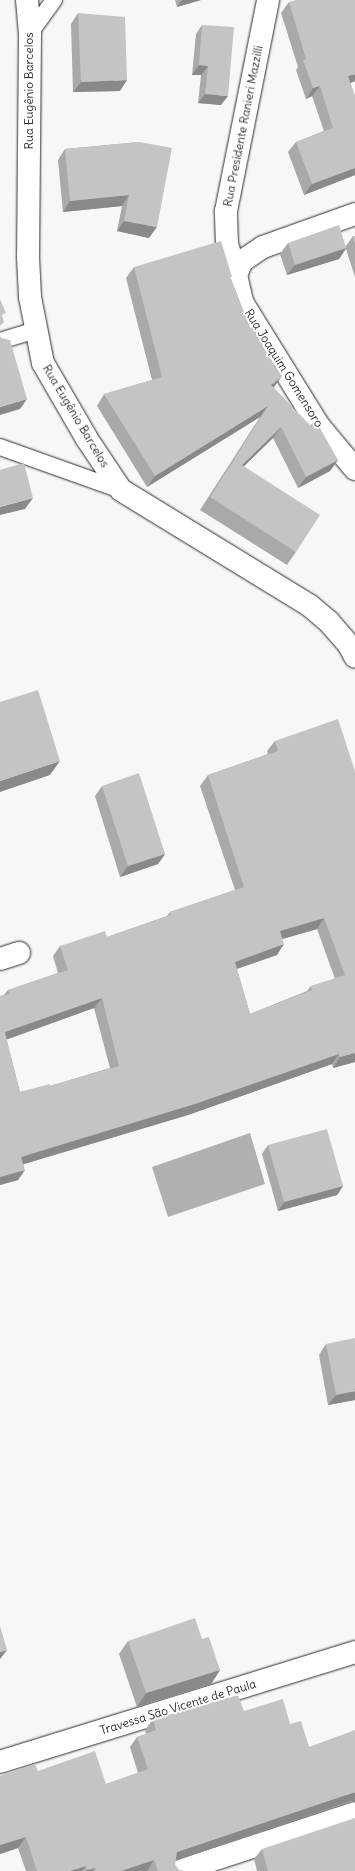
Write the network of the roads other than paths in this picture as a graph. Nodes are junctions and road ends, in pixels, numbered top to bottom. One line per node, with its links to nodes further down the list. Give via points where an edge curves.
1 (27, 0): 4 (street, Rua Eugênio Barcelos)
2 (54, 0): 4 (lane)
3 (268, 0): 6 (street, Rua Presidente Ranieri Mazzilli, via 226,211 227,244)
4 (30, 33): 7 (street, Rua Eugênio Barcelos, via 28,257 30,297)
5 (355, 214): 6 (street, via 263,247 242,261)
6 (236, 275): 10 (street, Rua Joaquim Gomensoro, via 246,309 319,426)
7 (36, 330): 8 (lane); 11 (street, Rua Eugênio Barcelos, via 43,364 87,439)
8 (0, 341)
9 (0, 447): 11 (lane)
10 (355, 469)
11 (121, 490): 12 (street, Rua Eugênio Barcelos, via 309,605 329,622 350,646)
12 (355, 657)
13 (355, 1652): 14 (street, Travessa São Vicente de Paula)
14 (0, 1762)
15 (355, 1813): 16 (street)
16 (179, 1871)

